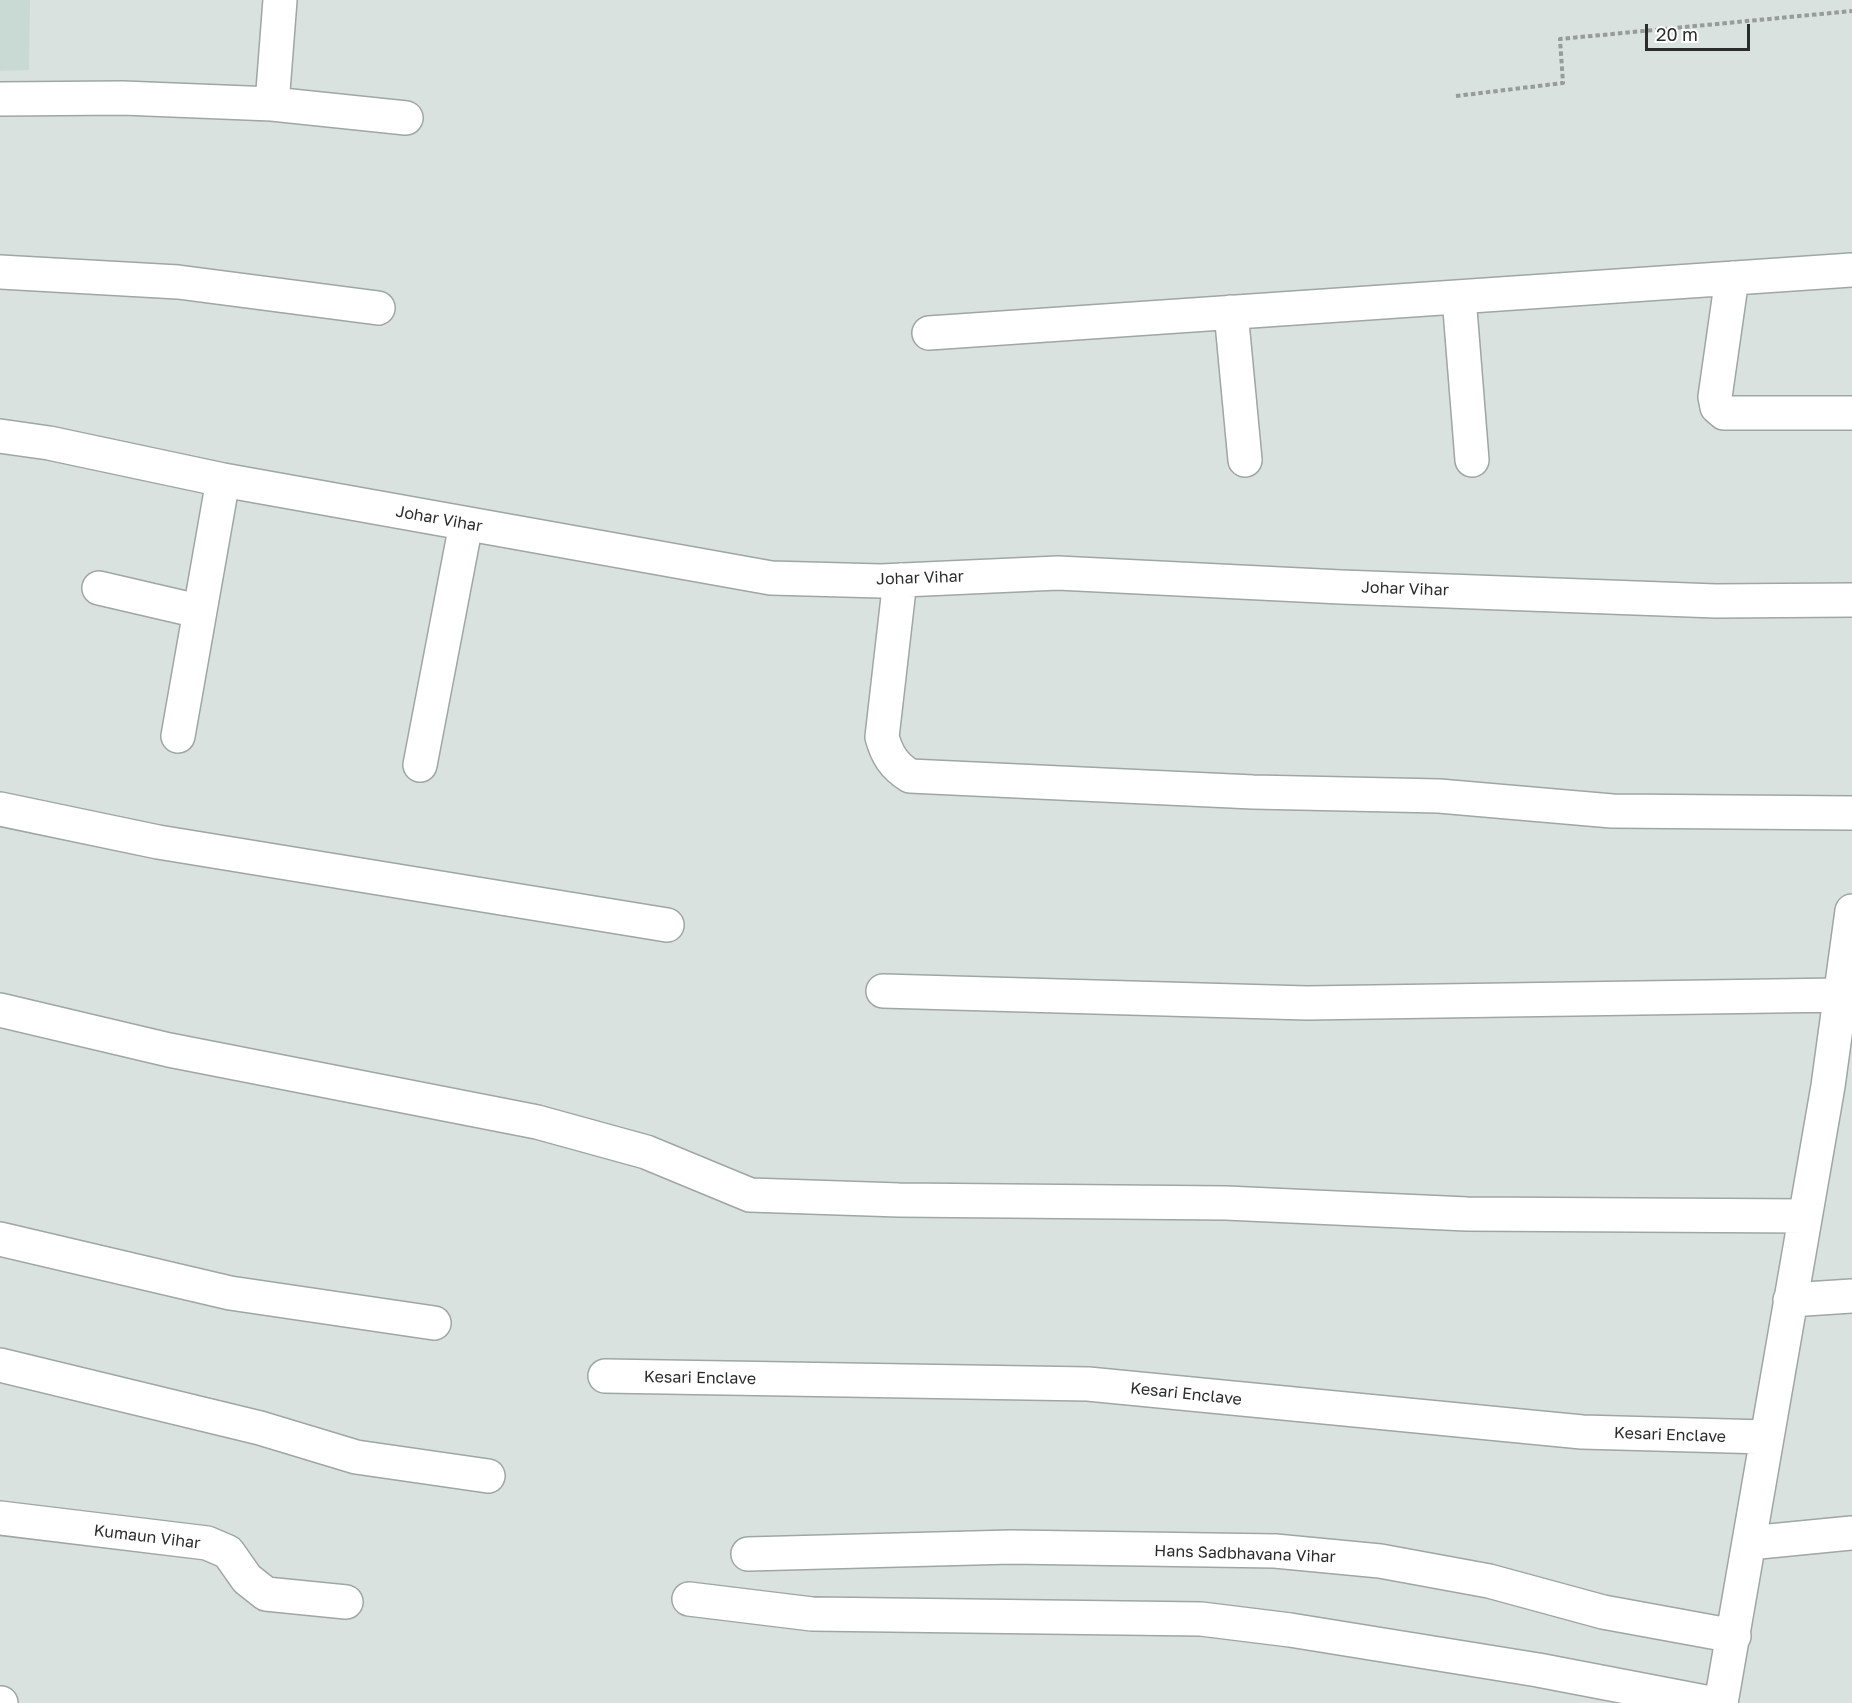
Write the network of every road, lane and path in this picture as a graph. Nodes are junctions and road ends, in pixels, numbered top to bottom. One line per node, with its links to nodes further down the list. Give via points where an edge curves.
1 (280, 0): 5 (street)
2 (1852, 11): 3 (path, via 1560,39 1563,83)
3 (1456, 96)
4 (0, 99): 5 (street, via 123,98)
5 (272, 104): 6 (street)
6 (406, 118)
7 (1852, 270): 9 (street)
8 (0, 272): 11 (street, via 178,282)
9 (1732, 278): 10 (street); 14 (street, via 1715,397 1717,407 1724,413)
10 (1459, 297): 12 (street); 17 (street)
11 (378, 308)
12 (1231, 312): 13 (street); 16 (street)
13 (929, 333)
14 (1852, 413)
15 (0, 436): 18 (street, Johar Vihar)
16 (1245, 460)
17 (1472, 460)
18 (223, 480): 19 (street, Johar Vihar); 23 (street)
19 (466, 524): 20 (street, Johar Vihar, via 771,578); 25 (street)
20 (900, 580): 22 (street, Johar Vihar, via 1058,573 1716,601); 27 (street, via 882,736 897,768 910,776 1253,792 1439,796 1612,811)
21 (99, 588): 23 (street)
22 (1852, 600)
23 (198, 611): 24 (street)
24 (178, 736)
25 (420, 765)
26 (0, 809): 29 (street, via 158,842)
27 (1852, 813)
28 (1852, 911): 31 (street)
29 (667, 925)
30 (884, 992): 31 (street, via 1307,1003)
31 (1839, 996): 33 (street)
32 (0, 1010): 34 (street, via 169,1050 537,1122 646,1152 750,1194 899,1200 1226,1203 1467,1214)
33 (1840, 1085): 34 (street)
34 (1805, 1216): 37 (street)
35 (0, 1239): 38 (street, via 230,1293)
36 (1852, 1296): 37 (street)
37 (1790, 1300): 41 (street)
38 (434, 1323)
39 (0, 1365): 42 (street, via 260,1428 356,1456)
40 (605, 1376): 41 (street, Kesari Enclave, via 1088,1384 1582,1432)
41 (1766, 1437): 45 (street)
42 (488, 1476)
43 (0, 1518): 48 (street, Kumaun Vihar, via 207,1543 228,1552 247,1579 266,1594)
44 (1852, 1533): 45 (street)
45 (1749, 1543): 49 (street)
46 (748, 1554): 49 (street, Hans Sadbhavana Vihar, via 1011,1547 1275,1551 1380,1561 1489,1581 1602,1612)
47 (689, 1599): 50 (street, via 812,1614 1201,1619 1538,1670)
48 (346, 1602)
49 (1734, 1636): 51 (street)
50 (1710, 1703)
51 (1721, 1703)

